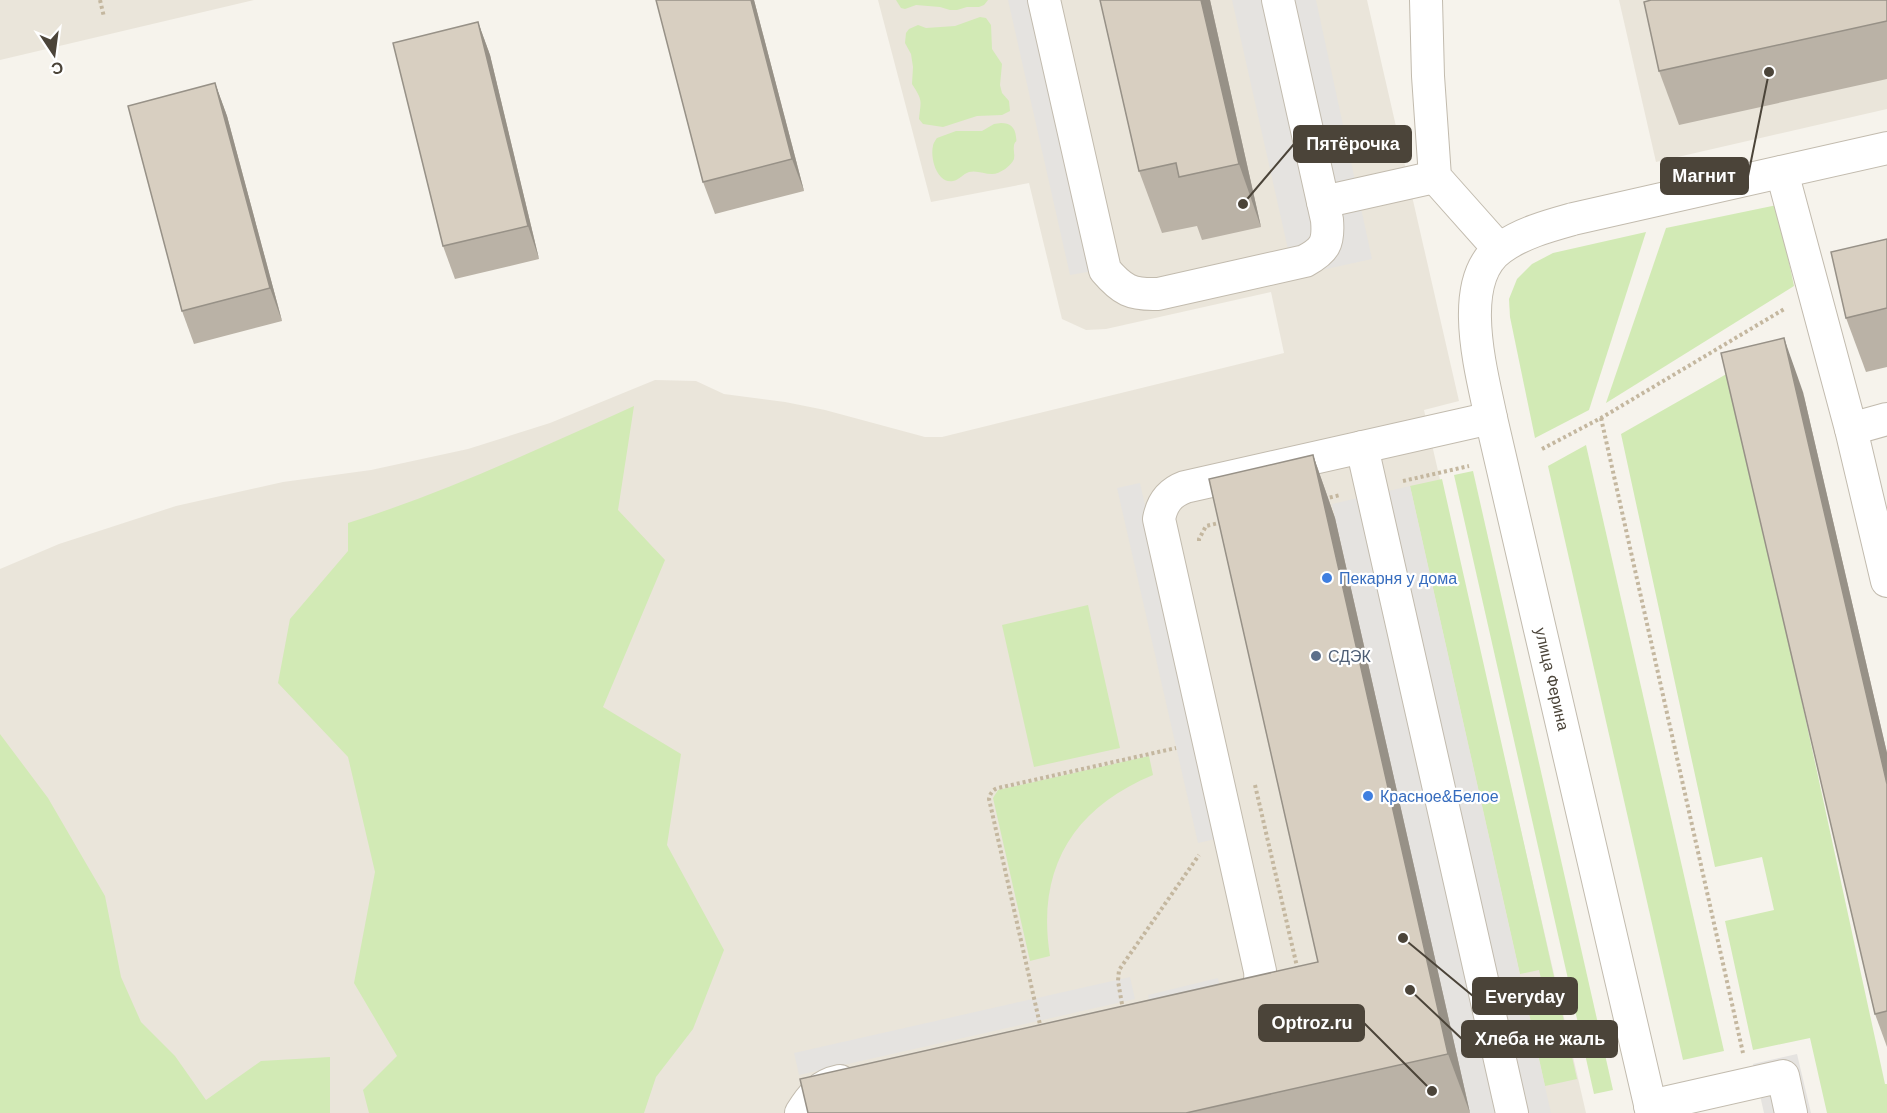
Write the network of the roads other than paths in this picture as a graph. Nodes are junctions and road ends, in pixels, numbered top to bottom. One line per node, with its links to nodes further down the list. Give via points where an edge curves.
1 (1044, 0): 7 (street, via 1105,270 1117,284 1140,295 1158,294 1305,261 1318,254 1329,233)
2 (1278, 0): 7 (street)
3 (1426, 0): 6 (street)
4 (1887, 148): 5 (street)
5 (1782, 172): 8 (street, via 1573,219 1532,231); 11 (street)
6 (1435, 177): 7 (street); 8 (street)
7 (1323, 202)
8 (1499, 249): 9 (street, улица Ферина, via 1483,269 1475,299 1475,340)
9 (1491, 418): 12 (street); 16 (street, улица Ферина)
10 (1887, 419): 11 (street)
11 (1851, 429): 13 (street)
12 (1362, 447): 14 (street, via 1176,491 1164,503 1159,519 1261,979 1257,993 1247,1004); 18 (street)
13 (1887, 581)
14 (1204, 1016)
15 (865, 1076): 17 (street, via 822,1087)
16 (1651, 1110): 19 (street, via 1783,1076)
17 (801, 1113)
18 (1512, 1113)
19 (1791, 1113)

